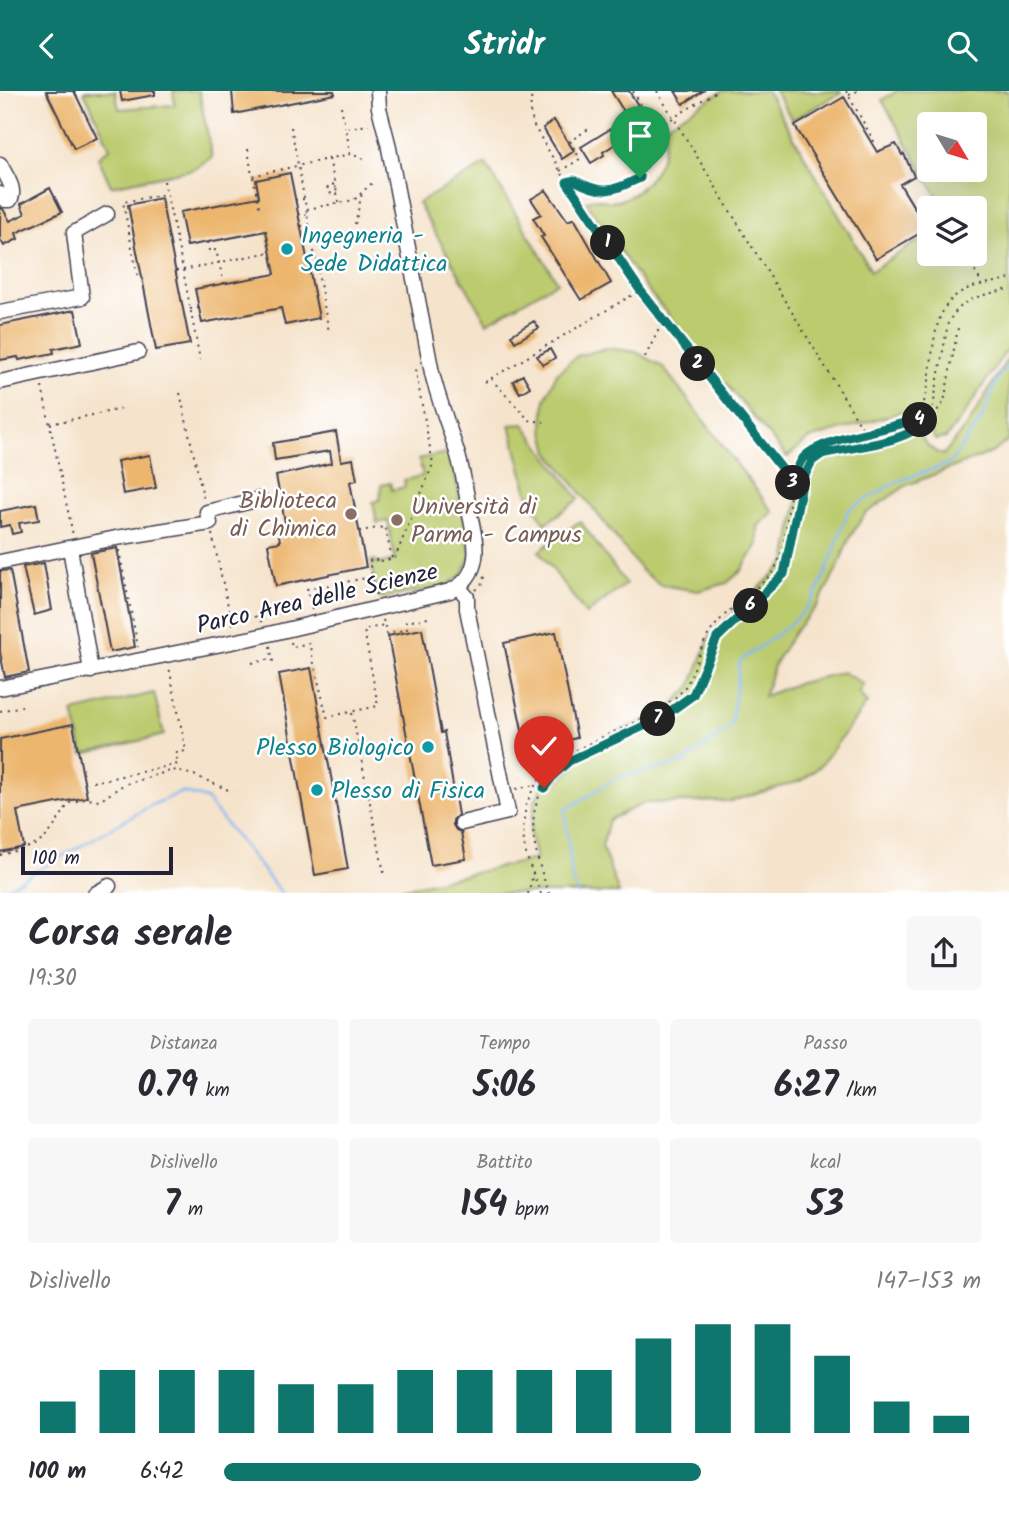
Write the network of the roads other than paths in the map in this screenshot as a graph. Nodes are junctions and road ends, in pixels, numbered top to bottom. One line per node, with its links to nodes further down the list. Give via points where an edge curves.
1 (378, 91): 3 (street, Parco Area delle Scienze)
2 (388, 91): 3 (street, Parco Area delle Scienze)
3 (383, 122): 13 (street, Parco Area delle Scienze, via 432,373 462,470 475,547 472,569)
4 (1, 169): 5 (street, via 13,195 5,200)
5 (0, 194)
6 (107, 214): 7 (street, via 74,233 82,297)
7 (0, 312)
8 (138, 352): 9 (street)
9 (0, 382)
10 (260, 499): 11 (street, via 208,517)
11 (73, 547): 12 (street); 14 (street)
12 (0, 562)
13 (458, 587): 14 (street, Parco Area delle Scienze); 16 (street, via 467,597 508,812)
14 (91, 671): 15 (street, Parco Area delle Scienze)
15 (0, 688)
16 (462, 823)
17 (109, 886): 18 (street)
18 (97, 893)

